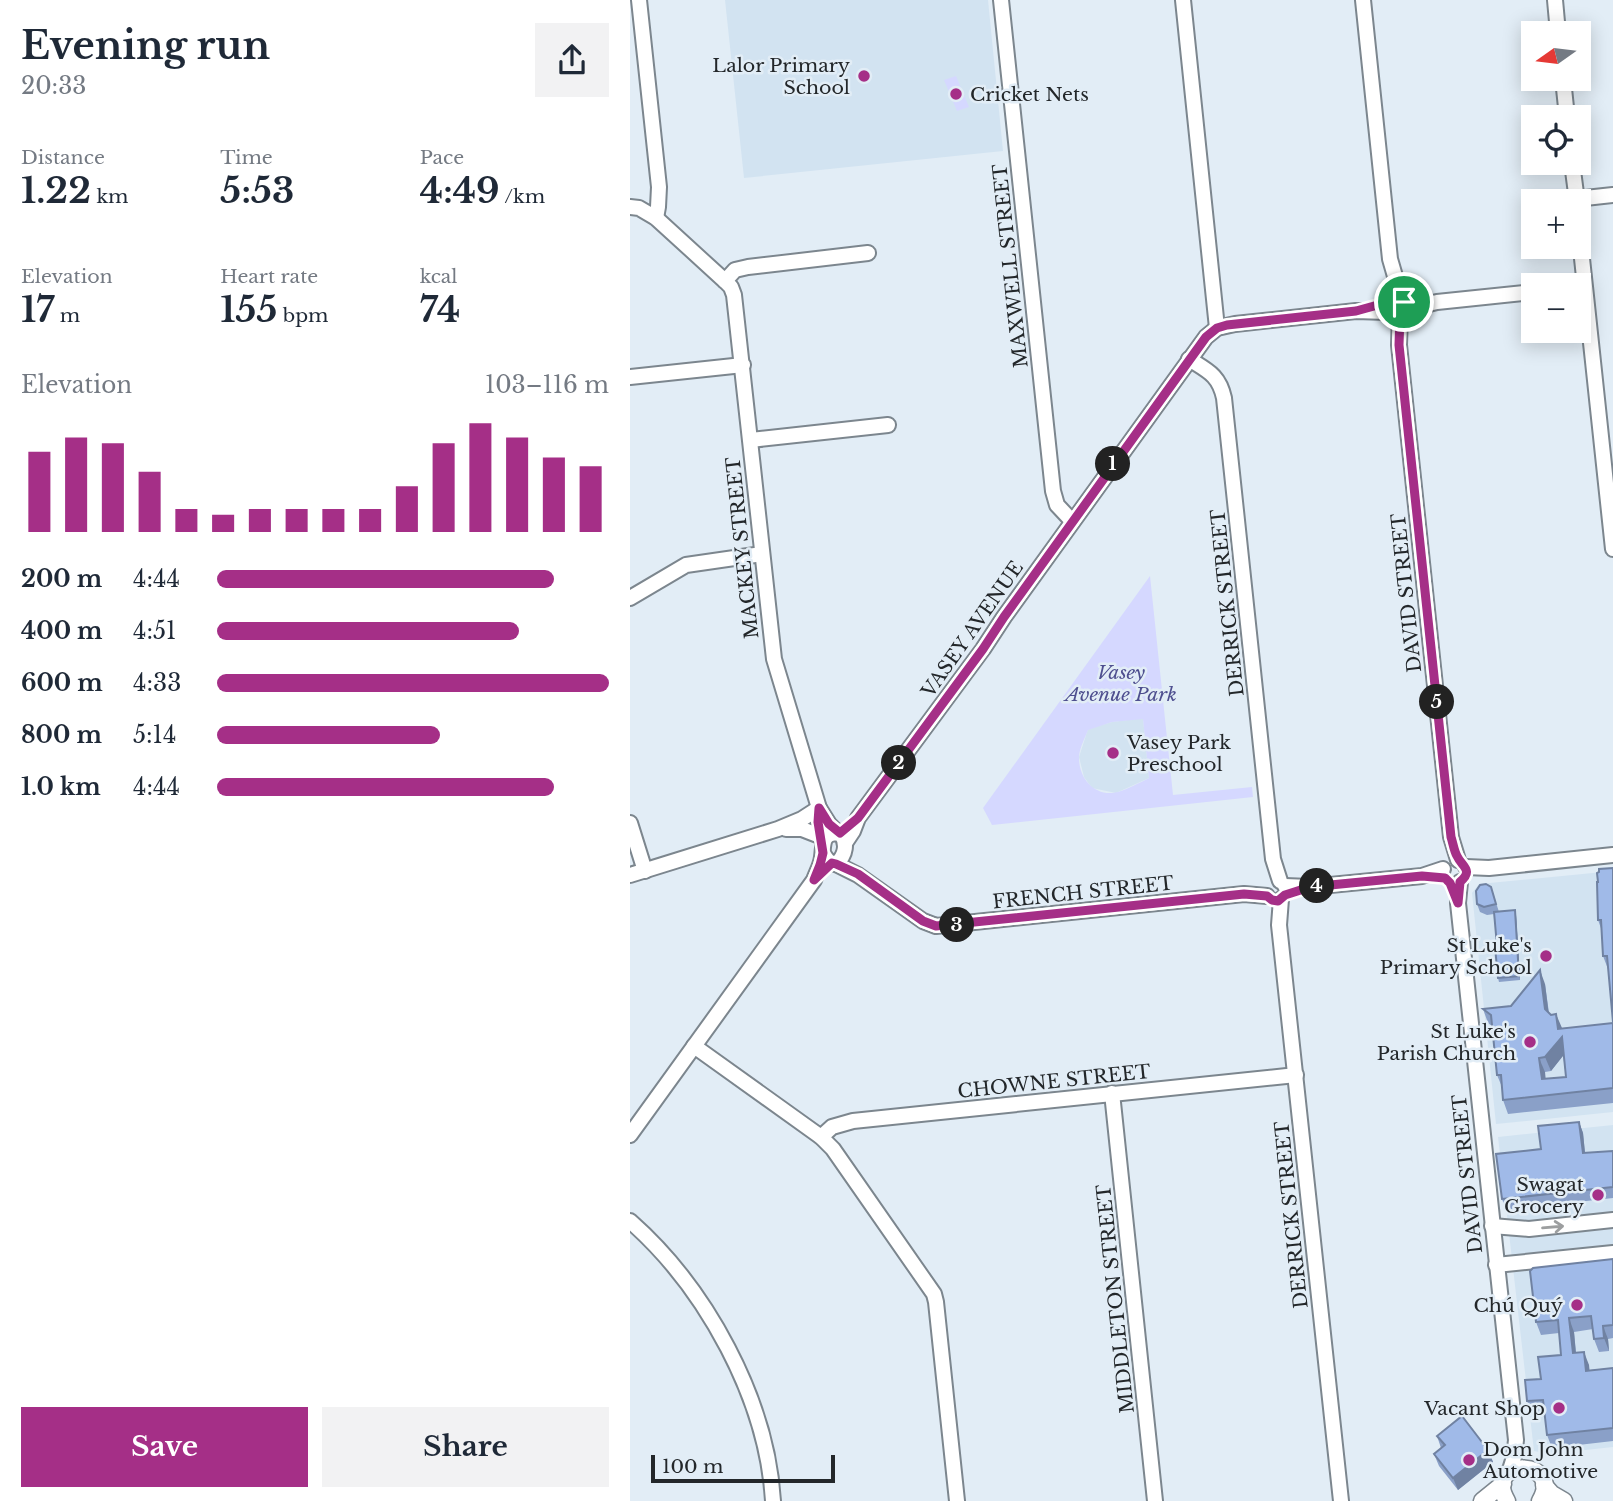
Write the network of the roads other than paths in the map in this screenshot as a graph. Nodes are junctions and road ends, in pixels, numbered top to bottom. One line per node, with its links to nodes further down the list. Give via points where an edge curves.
1 (639, 0): 10 (street, via 659,187)
2 (1001, 0): 22 (street, MAXWELL STREET, via 1053,491 1057,505)
3 (1183, 0): 15 (street)
4 (1363, 0): 14 (street, DAVID STREET)
5 (1555, 0): 6 (street)
6 (1558, 21)
7 (1613, 195): 8 (street)
8 (1591, 198)
9 (630, 208): 10 (street)
10 (656, 218): 12 (street)
11 (868, 253): 12 (street, via 748,267 735,270)
12 (725, 281): 18 (street, MACKEY STREET, via 736,301)
13 (1521, 293): 14 (street)
14 (1395, 306): 15 (street); 32 (street, DAVID STREET)
15 (1217, 328): 17 (street, VASEY AVENUE)
16 (1589, 343): 23 (street)
17 (1189, 359): 22 (street, VASEY AVENUE); 34 (street, DERRICK STREET, via 1215,377 1224,398)
18 (743, 365): 19 (street); 21 (street, MACKEY STREET)
19 (630, 377)
20 (888, 425): 21 (street)
21 (751, 440): 24 (street, MACKEY STREET)
22 (1072, 521): 29 (street, VASEY AVENUE, via 853,831)
23 (1613, 549)
24 (762, 554): 25 (street, via 686,565); 26 (street, MACKEY STREET, via 774,659)
25 (630, 598)
26 (819, 808): 28 (street); 29 (street, MACKEY STREET)
27 (630, 823): 31 (street)
28 (778, 829): 29 (street, via 802,829); 31 (street)
29 (833, 847): 34 (street, FRENCH STREET, via 858,874 936,926); 35 (street, VASEY AVENUE)
30 (1613, 855): 32 (street, FRENCH STREET)
31 (645, 871): 33 (street)
32 (1454, 872): 34 (street, FRENCH STREET); 42 (street, DAVID STREET)
33 (630, 875)
34 (1276, 891): 36 (street, DERRICK STREET)
35 (694, 1046): 38 (street, VASEY AVENUE); 39 (street)
36 (1296, 1075): 37 (street, CHOWNE STREET); 52 (street, DERRICK STREET)
37 (1112, 1093): 39 (street, CHOWNE STREET, via 853,1121 832,1127); 51 (street, MIDDLETON STREET)
38 (630, 1135)
39 (821, 1137): 50 (street, via 840,1157 936,1298)
40 (1613, 1220): 42 (street, one-way to 40, via 1529,1228)
41 (630, 1221): 49 (street, via 691,1288 726,1345 762,1436)
42 (1492, 1226): 44 (street, DAVID STREET)
43 (1613, 1253): 44 (street)
44 (1496, 1265): 45 (street, DAVID STREET)
45 (1516, 1440): 46 (street, DAVID STREET); 47 (street, DAVID STREET)
46 (1532, 1469): 47 (street, via 1520,1467); 48 (street, via 1539,1474)
47 (1506, 1478): 53 (street); 54 (street, via 1503,1491)
48 (1542, 1493): 55 (street)
49 (773, 1501)
50 (957, 1501)
51 (1155, 1501)
52 (1341, 1501)
53 (1482, 1501)
54 (1507, 1501)
55 (1564, 1501)

